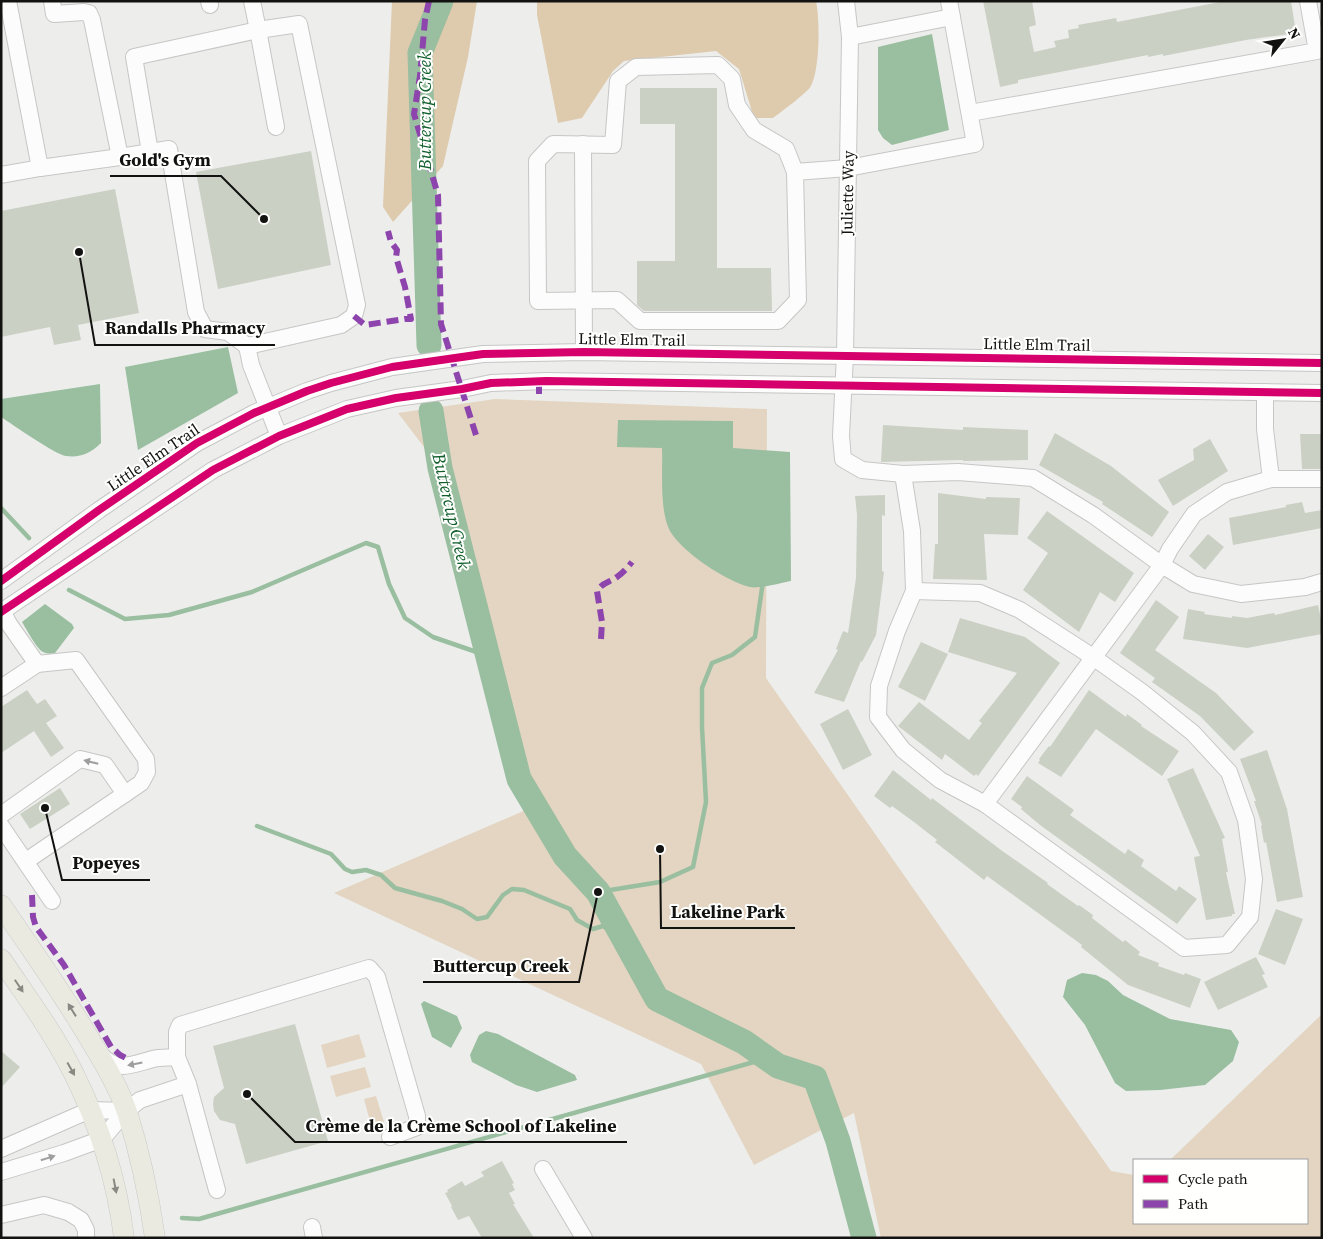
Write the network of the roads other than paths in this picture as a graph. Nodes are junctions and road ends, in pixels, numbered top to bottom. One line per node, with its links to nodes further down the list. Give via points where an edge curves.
1 (8, 1): 14 (street)
2 (52, 1): 13 (street, via 54,14 89,13)
3 (252, 1): 7 (street)
4 (846, 1): 8 (street, Juliette Way)
5 (1308, 1): 9 (street, via 1317,51)
6 (950, 9): 8 (street); 9 (street)
7 (258, 30): 10 (street); 12 (street, via 134,57); 19 (street, via 299,24 356,305 354,316 341,325)
8 (850, 37): 15 (street, Juliette Way)
9 (970, 113): 15 (street, via 975,144)
10 (276, 127)
11 (583, 144): 16 (street, via 613,145 618,81 636,67 718,65 732,79 737,105 754,130 786,149); 18 (street); 18 (street, via 553,144 537,161 537,171 538,301)
12 (150, 152): 13 (street); 19 (street, via 169,149 196,312 205,329 228,332)
13 (120, 157): 14 (street)
14 (40, 168): 17 (street)
15 (848, 168): 16 (street); 21 (street, Juliette Way)
16 (795, 172): 18 (street, via 798,300 778,321 640,321 617,300)
17 (1, 175)
18 (584, 300): 20 (street)
19 (247, 346): 26 (street, via 250,365)
20 (584, 352): 21 (street, Little Elm Trail); 26 (street, Little Elm Trail, via 483,354 392,367 331,383)
21 (845, 355): 22 (street, Little Elm Trail); 23 (street, Juliette Way)
22 (1322, 363)
23 (843, 385): 24 (street); 27 (street, via 490,383 347,409); 28 (street, Juliette Way, via 843,459 862,470)
24 (1265, 392): 25 (street); 30 (street, via 1265,429)
25 (1322, 392)
26 (268, 407): 27 (street); 32 (street, Little Elm Trail, via 197,443)
27 (279, 436): 35 (street, via 213,470)
28 (903, 474): 31 (street, via 958,472 1033,478 1093,515); 34 (street, via 912,531)
29 (1322, 478): 30 (street)
30 (1271, 479): 31 (street, via 1227,492 1194,514)
31 (1162, 565): 33 (street, via 1193,584 1241,594); 36 (street)
32 (1, 581)
33 (1322, 582)
34 (914, 591): 36 (street, via 980,593 1020,610); 40 (street, via 879,686 878,717 902,750 940,780)
35 (2, 612): 37 (street)
36 (1093, 657): 40 (street); 40 (street, via 1193,733 1229,772 1246,820 1254,880 1250,917 1227,945 1184,948)
37 (37, 664): 38 (street); 39 (street, via 76,660 146,759 147,772 141,783)
38 (1, 688)
39 (125, 794): 41 (street, one-way to 41, via 105,765 80,759); 43 (street)
40 (985, 804)
41 (1, 814)
42 (1, 826): 43 (street)
43 (26, 861): 44 (street)
44 (52, 901)
45 (1, 905): 47 (main road, one-way to 45)
46 (1, 960): 50 (main road, one-way to 50, via 37,1012 72,1071)
47 (97, 1052): 48 (street, one-way to 47, via 156,1058 132,1066 114,1066); 51 (main road)
48 (177, 1057): 49 (street); 52 (street, via 180,1025 369,968 377,977 417,1116 416,1127)
49 (188, 1084): 51 (street, via 140,1100); 57 (street)
50 (90, 1110): 51 (street); 53 (main road); 54 (street)
51 (126, 1111): 53 (street); 61 (main road)
52 (390, 1137)
53 (102, 1139): 56 (street, one-way to 53); 60 (main road, one-way to 60)
54 (1, 1149)
55 (543, 1170): 62 (street)
56 (1, 1172)
57 (217, 1190)
58 (1, 1214): 59 (street, via 44,1205 68,1212 81,1220)
59 (86, 1238)
60 (124, 1238)
61 (155, 1238)
62 (584, 1238)

